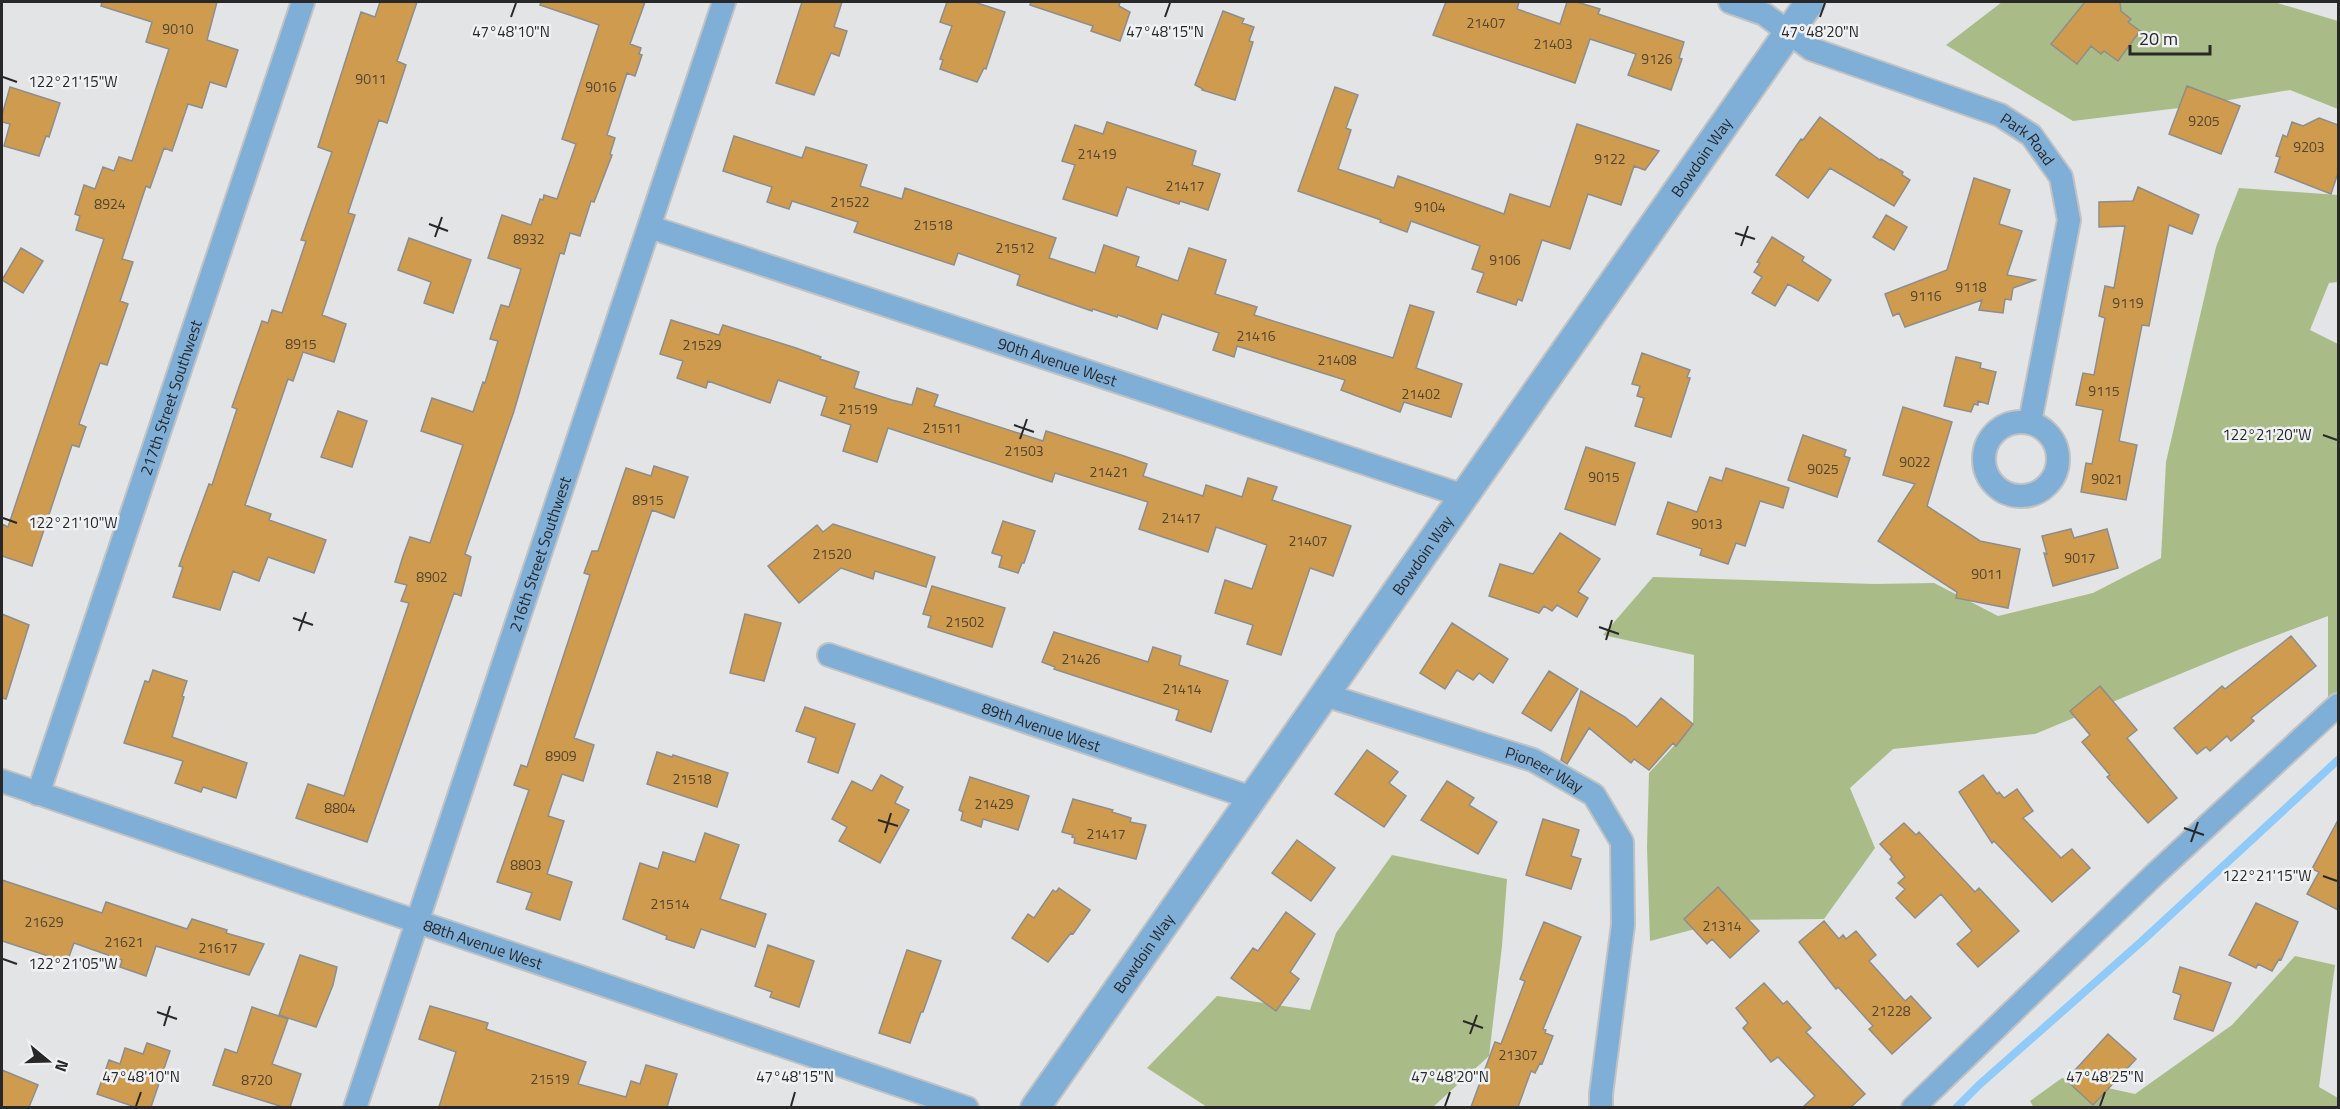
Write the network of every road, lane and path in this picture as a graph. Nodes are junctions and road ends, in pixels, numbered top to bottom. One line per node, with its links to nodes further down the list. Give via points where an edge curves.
1 (303, 2): 13 (street, 217th Street Southwest)
2 (724, 2): 6 (street, 216th Street Southwest)
3 (1730, 2): 5 (street, Park Road, via 1764,14)
4 (1810, 2): 5 (street, Bowdoin Way)
5 (1788, 32): 7 (street, Park Road, via 1810,48 2000,115 2031,135 2061,177 2069,220); 8 (street, Bowdoin Way)
6 (650, 227): 8 (street, 90th Avenue West); 15 (street, 216th Street Southwest)
7 (2030, 422)
8 (1464, 496): 10 (street, Bowdoin Way)
9 (829, 655): 14 (street, 89th Avenue West)
10 (1324, 695): 14 (street, Bowdoin Way); 16 (street, Pioneer Way, via 1533,760 1594,795 1622,842 1623,925)
11 (2338, 705): 20 (street)
12 (2, 781): 13 (street, 88th Avenue West)
13 (38, 794): 15 (street, 88th Avenue West)
14 (1252, 798): 19 (street, Bowdoin Way)
15 (417, 922): 17 (street, 216th Street Southwest); 18 (street, 88th Avenue West)
16 (1597, 1103)
17 (355, 1107)
18 (967, 1107)
19 (1035, 1107)
20 (1913, 1107)

